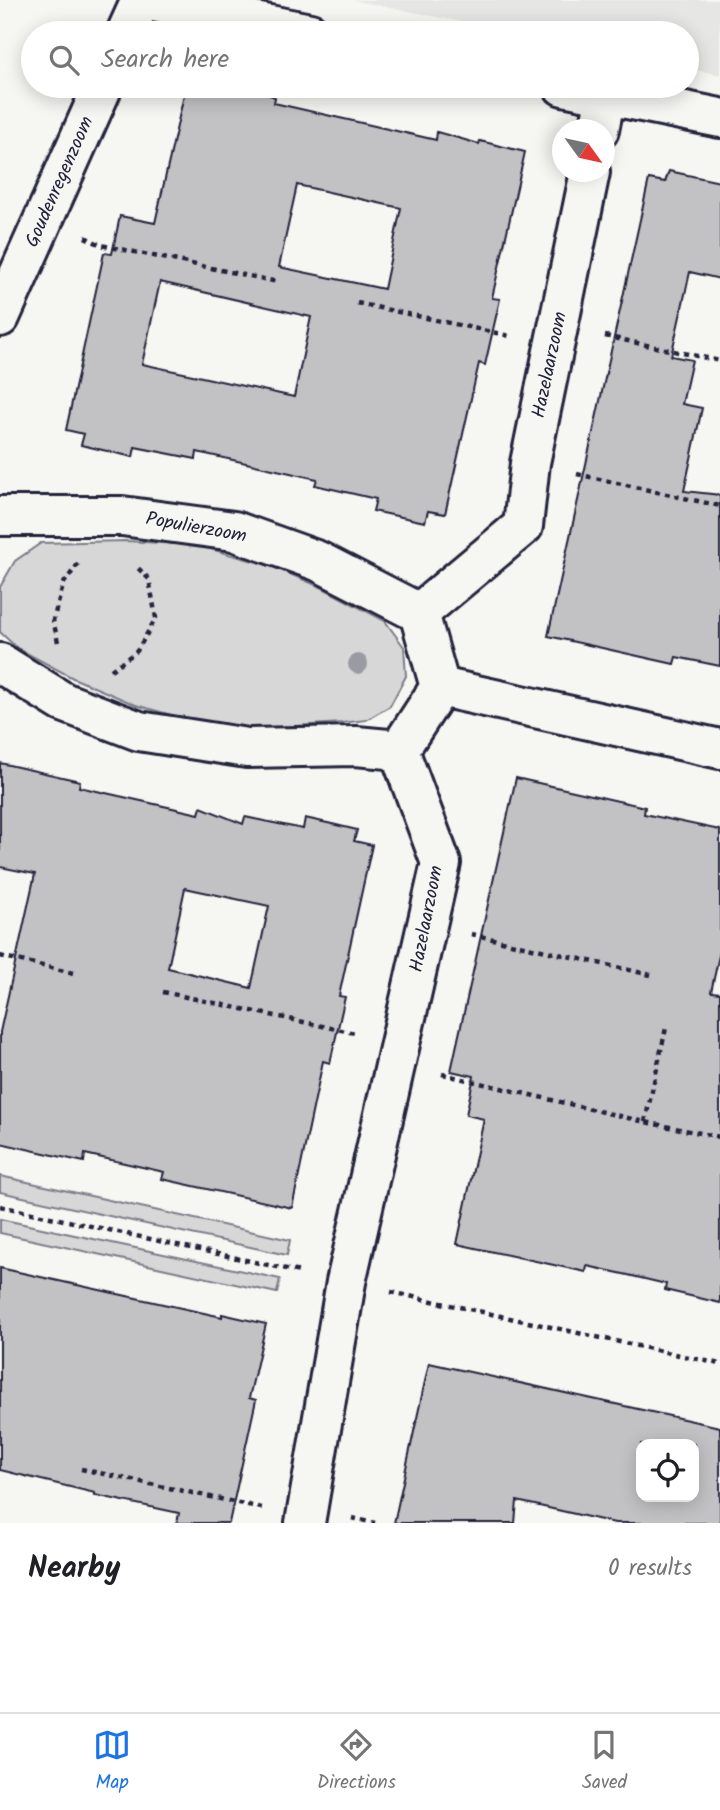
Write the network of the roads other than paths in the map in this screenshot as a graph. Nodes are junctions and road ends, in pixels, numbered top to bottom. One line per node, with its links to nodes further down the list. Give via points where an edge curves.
1 (142, 0): 2 (street); 3 (street)
2 (132, 21)
3 (249, 21)
4 (98, 98): 9 (street, Goudenregenzoom)
5 (581, 98): 6 (street)
6 (602, 112): 7 (street)
7 (720, 118)
8 (588, 182): 11 (street, Hazelaarzoom, via 530,463 523,526)
9 (0, 317)
10 (0, 516): 11 (street, Populierzoom, via 122,516 234,531 318,561)
11 (419, 613): 13 (street)
12 (0, 663): 15 (street, via 63,702 139,731 247,748)
13 (440, 687): 14 (street); 15 (street)
14 (720, 748)
15 (399, 750): 16 (street, Hazelaarzoom, via 441,863 346,1282)
16 (305, 1520)

